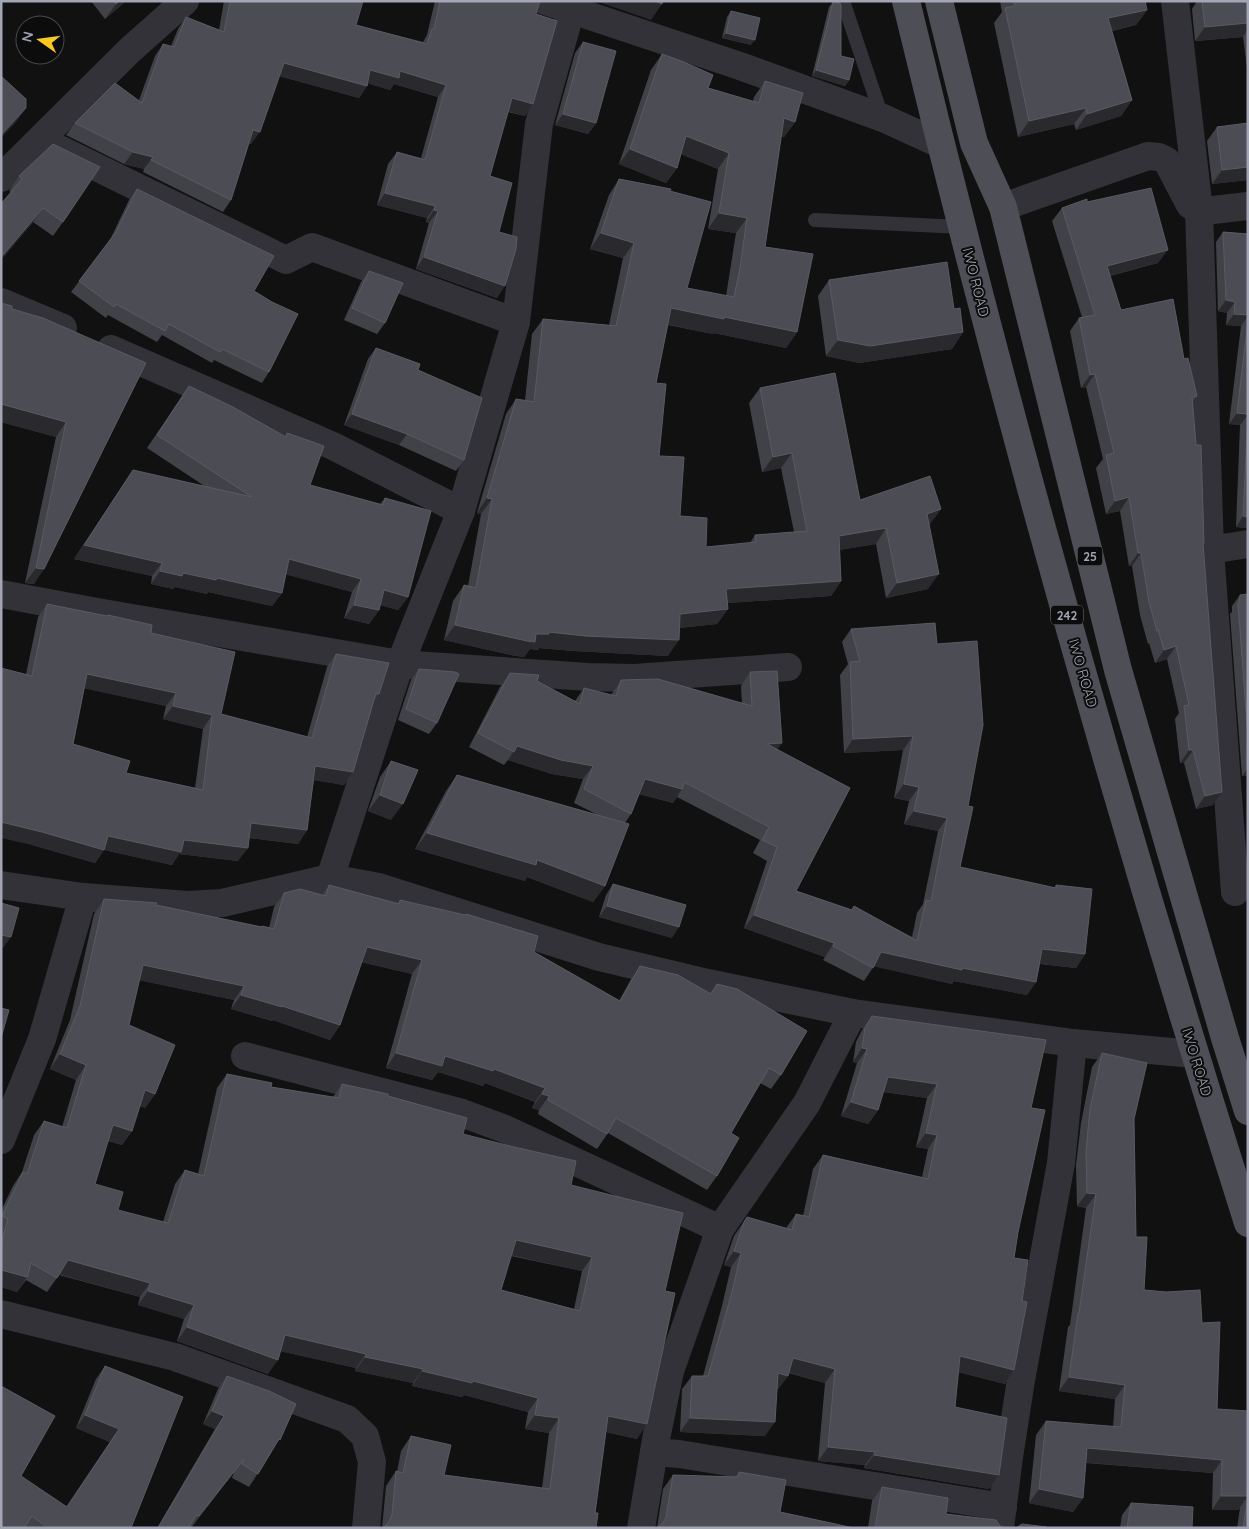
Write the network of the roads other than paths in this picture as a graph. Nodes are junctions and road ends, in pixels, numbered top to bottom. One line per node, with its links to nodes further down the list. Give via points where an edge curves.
1 (185, 1): 9 (street, via 130,50)
2 (545, 1): 7 (street)
3 (843, 1): 8 (lane)
4 (906, 1): 10 (main road, IWO ROAD / 242)
5 (939, 1): 13 (main road, 25, via 974,143)
6 (1175, 1): 14 (street)
7 (571, 10): 8 (street); 18 (street, via 539,124)
8 (883, 118): 10 (street)
9 (41, 140): 11 (street); 18 (street, via 286,260 312,247)
10 (940, 144): 16 (main road, IWO ROAD / 242)
11 (1, 178)
12 (1248, 206): 14 (street)
13 (1003, 207): 14 (street, via 1148,156 1167,161 1190,205); 33 (main road, 25, via 1118,670)
14 (1199, 210): 21 (street)
15 (815, 220): 16 (lane)
16 (962, 227): 31 (main road, IWO ROAD / 242, via 992,348 1081,667)
17 (1, 302): 19 (street, via 334,446)
18 (516, 322): 19 (street)
19 (461, 511): 23 (street)
20 (1248, 544): 21 (street)
21 (1210, 550): 27 (street)
22 (1, 594): 23 (street)
23 (400, 664): 24 (street, via 634,678); 25 (street)
24 (788, 666)
25 (330, 878): 28 (street, via 222,903 188,905); 29 (street, via 380,887 599,957)
26 (1, 885): 28 (street)
27 (1235, 892)
28 (83, 897): 34 (street, via 42,1039)
29 (854, 1013): 30 (street); 36 (street, via 807,1103)
30 (1073, 1043): 31 (street); 39 (street, via 1061,1163 1021,1380)
31 (1194, 1054): 35 (main road, IWO ROAD / 242)
32 (245, 1056): 36 (street, via 459,1112 496,1125)
33 (1248, 1111)
34 (1, 1140)
35 (1248, 1223)
36 (720, 1229): 38 (street, via 670,1371)
37 (1, 1314): 40 (street, via 175,1357 347,1419 365,1436 372,1462)
38 (654, 1452): 39 (street, via 679,1454); 41 (street)
39 (1002, 1518)
40 (366, 1528)
41 (641, 1528)

